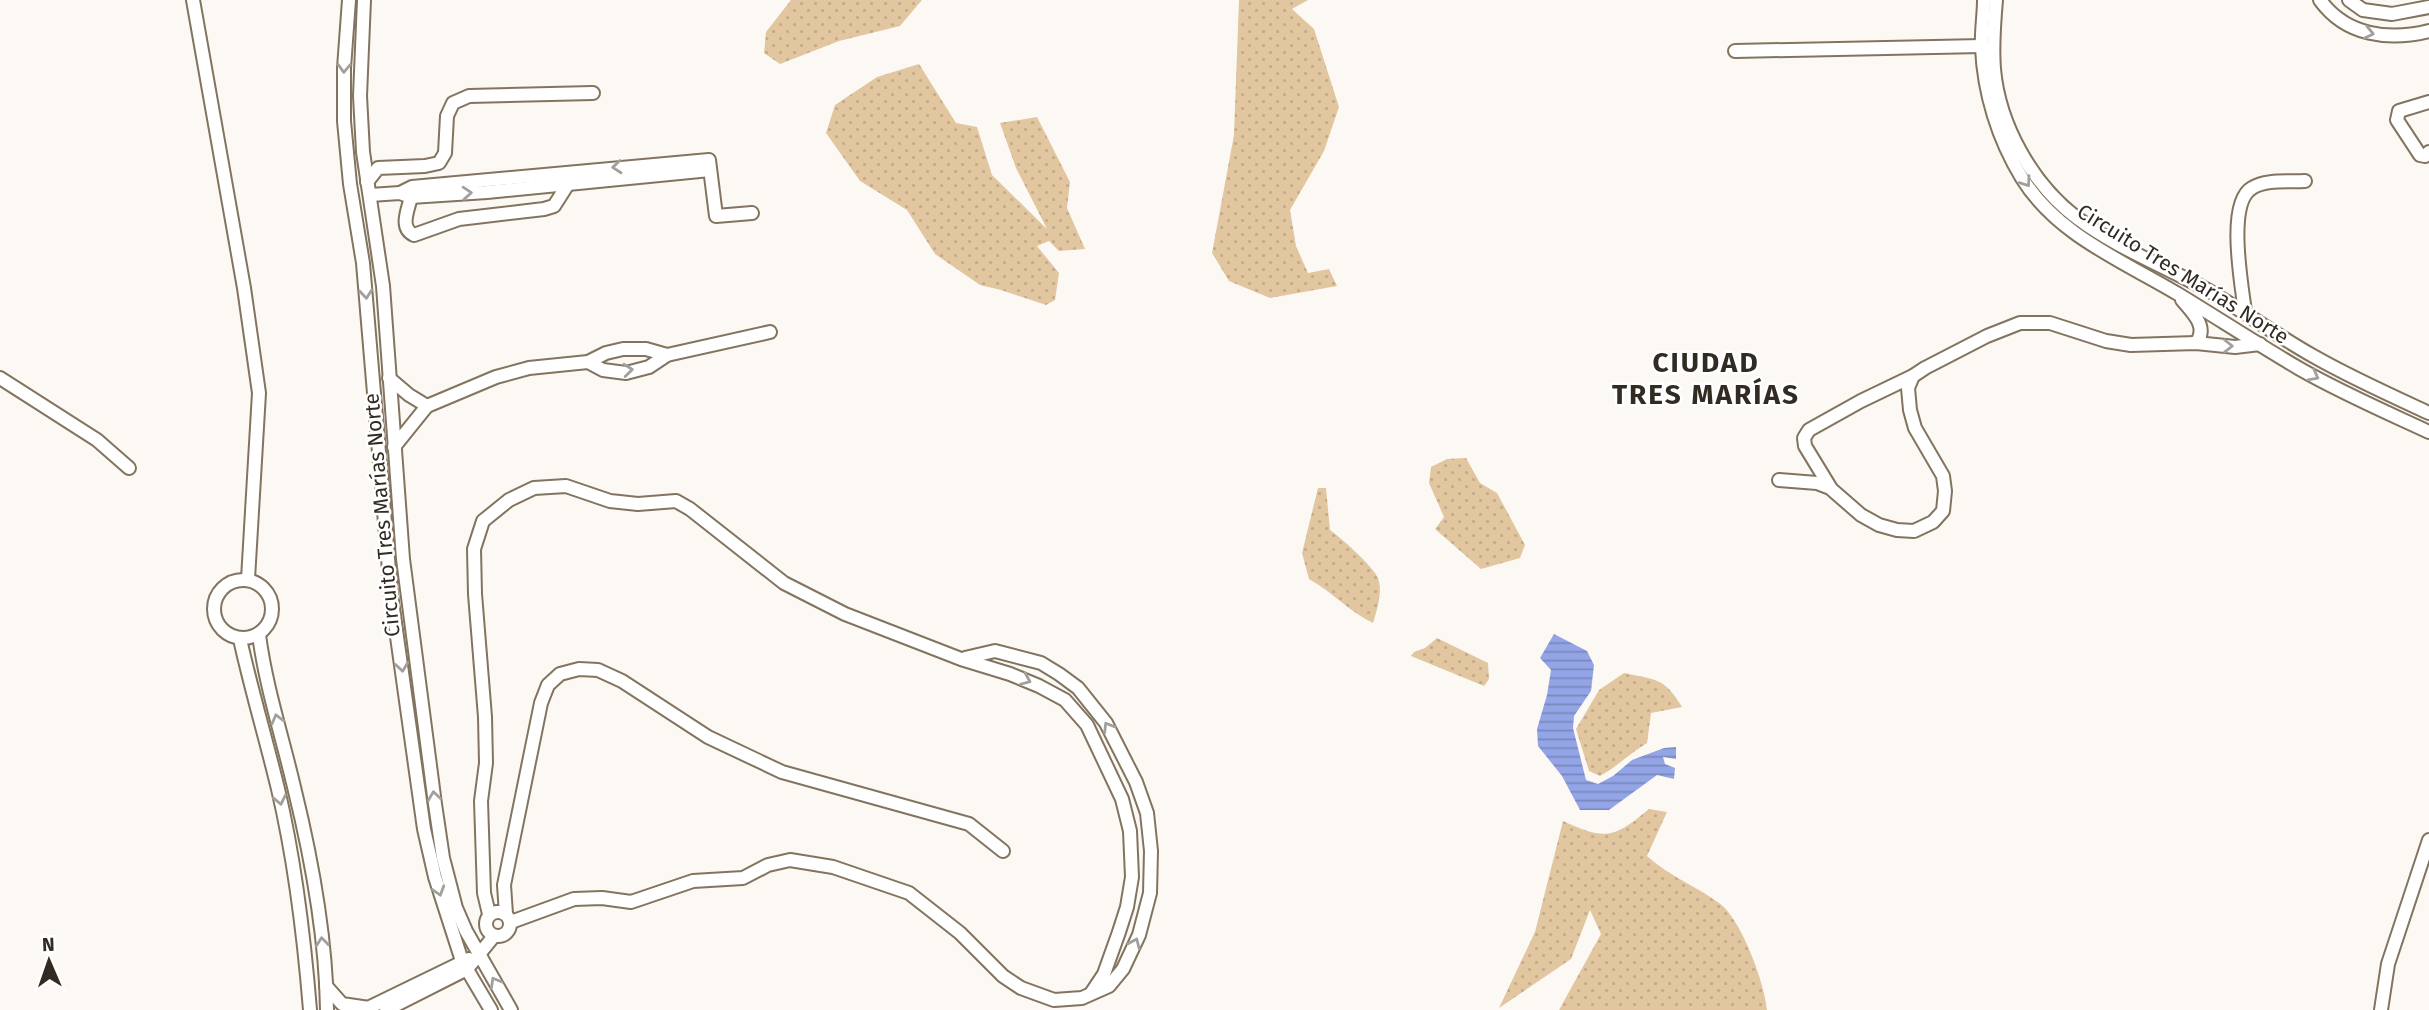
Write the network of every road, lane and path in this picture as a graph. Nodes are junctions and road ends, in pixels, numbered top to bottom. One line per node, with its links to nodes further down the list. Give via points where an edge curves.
1 (193, 0): 41 (street, via 259,393)
2 (349, 0): 51 (street, Circuito Tres Marías Norte, one-way to 51, via 344,121 364,273 391,594 424,829)
3 (364, 0): 15 (street, Circuito Tres Marías Norte)
4 (1984, 0): 10 (street, Circuito Tres Marías Norte)
5 (1996, 0): 14 (street, Circuito Tres Marías Norte, via 1994,72)
6 (2320, 0): 9 (street, one-way to 9, via 2354,29 2382,36)
7 (2355, 2): 8 (street, via 2363,10 2392,14)
8 (2429, 7)
9 (2429, 31)
10 (1982, 46): 11 (street); 14 (street, Circuito Tres Marías Norte, via 1984,72)
11 (1735, 51)
12 (593, 93): 17 (street, via 469,96 453,103 447,116 445,153 439,163)
13 (2429, 102): 16 (street, via 2399,111 2397,120 2420,155)
14 (2002, 125): 24 (street, Circuito Tres Marías Norte, one-way to 24, via 2023,179 2045,208 2067,228); 25 (street, Circuito Tres Marías Norte, via 2048,192 2077,218)
15 (363, 152): 17 (street); 20 (street, Circuito Tres Marías Norte)
16 (2429, 152)
17 (378, 168): 20 (street)
18 (574, 179): 22 (street, via 412,187); 22 (street, via 554,205 544,209 459,219 414,235 405,227); 23 (street, via 710,170 716,216)
19 (2305, 181): 25 (street, via 2259,184 2240,201 2237,241)
20 (368, 182): 21 (street, Circuito Tres Marías Norte)
21 (370, 195): 22 (street); 33 (street, Circuito Tres Marías Norte, via 383,286)
22 (405, 195)
23 (752, 214)
24 (2175, 292): 27 (street, via 2198,319 2202,329); 28 (street, Circuito Tres Marías Norte)
25 (2245, 313): 35 (street, Circuito Tres Marías Norte, via 2363,383)
26 (770, 332): 29 (street)
27 (2196, 343): 28 (street, one-way to 28); 31 (street, via 2131,345 2050,323 2020,323)
28 (2260, 344): 36 (street, Circuito Tres Marías Norte, one-way to 36, via 2354,398)
29 (667, 355): 30 (street, via 623,349); 30 (street, one-way to 29, via 603,370 626,373)
30 (588, 362): 34 (street, via 528,368 464,388)
31 (1913, 376): 40 (street, via 1809,430 1805,446); 40 (street, via 1908,388 1910,410 1915,428 1943,476 1942,510 1933,522 1914,531 1897,530 1861,515)
32 (0, 378): 38 (street, via 97,440)
33 (389, 378): 34 (street); 37 (street, Circuito Tres Marías Norte)
34 (427, 406): 37 (street)
35 (2429, 413)
36 (2429, 432)
37 (394, 447): 50 (street, Circuito Tres Marías Norte, one-way to 37, via 456,908 443,858 410,622)
38 (129, 468)
39 (1779, 480): 40 (street)
40 (1830, 488)
41 (248, 579): 42 (street, via 263,586 273,602 271,621); 43 (street, via 230,582 218,593 214,607 216,622 226,634)
42 (259, 635): 43 (street); 52 (street, one-way to 42, via 311,858)
43 (240, 639): 55 (street, one-way to 55, via 292,861)
44 (961, 659): 47 (street, via 845,614 784,583 676,501 610,501 566,486 534,488 509,500 483,521 474,549 485,717 481,801 484,893); 53 (street, one-way to 53, via 1010,674 1065,700 1087,725 1122,799 1130,831 1128,907 1104,974); 53 (street, one-way to 44, via 1109,986 1123,969 1139,935 1150,893 1147,813 1136,782 1106,723 1078,688 1059,674 1041,663 995,651)
45 (2429, 840): 60 (street, via 2388,964)
46 (1003, 850): 48 (street, via 969,824 782,772 708,737 622,681 598,670 579,669 560,674 548,685 541,703 504,885)
47 (489, 914): 48 (street, via 498,911); 49 (street, via 487,931)
48 (508, 918): 49 (street, via 509,930); 53 (street, via 574,899 631,902 693,881 743,878 790,860 833,867 909,893 1021,989 1054,1000 1082,998)
49 (494, 936): 50 (street)
50 (479, 955): 51 (street); 59 (street, Circuito Tres Marías Norte, one-way to 50)
51 (464, 965): 54 (street); 57 (street); 58 (street, Circuito Tres Marías Norte)
52 (326, 986): 54 (street, via 342,1004); 56 (street)
53 (1092, 992)
54 (366, 1009)
55 (310, 1010)
56 (327, 1010)
57 (386, 1010)
58 (491, 1010)
59 (510, 1010)
60 (2381, 1010)

